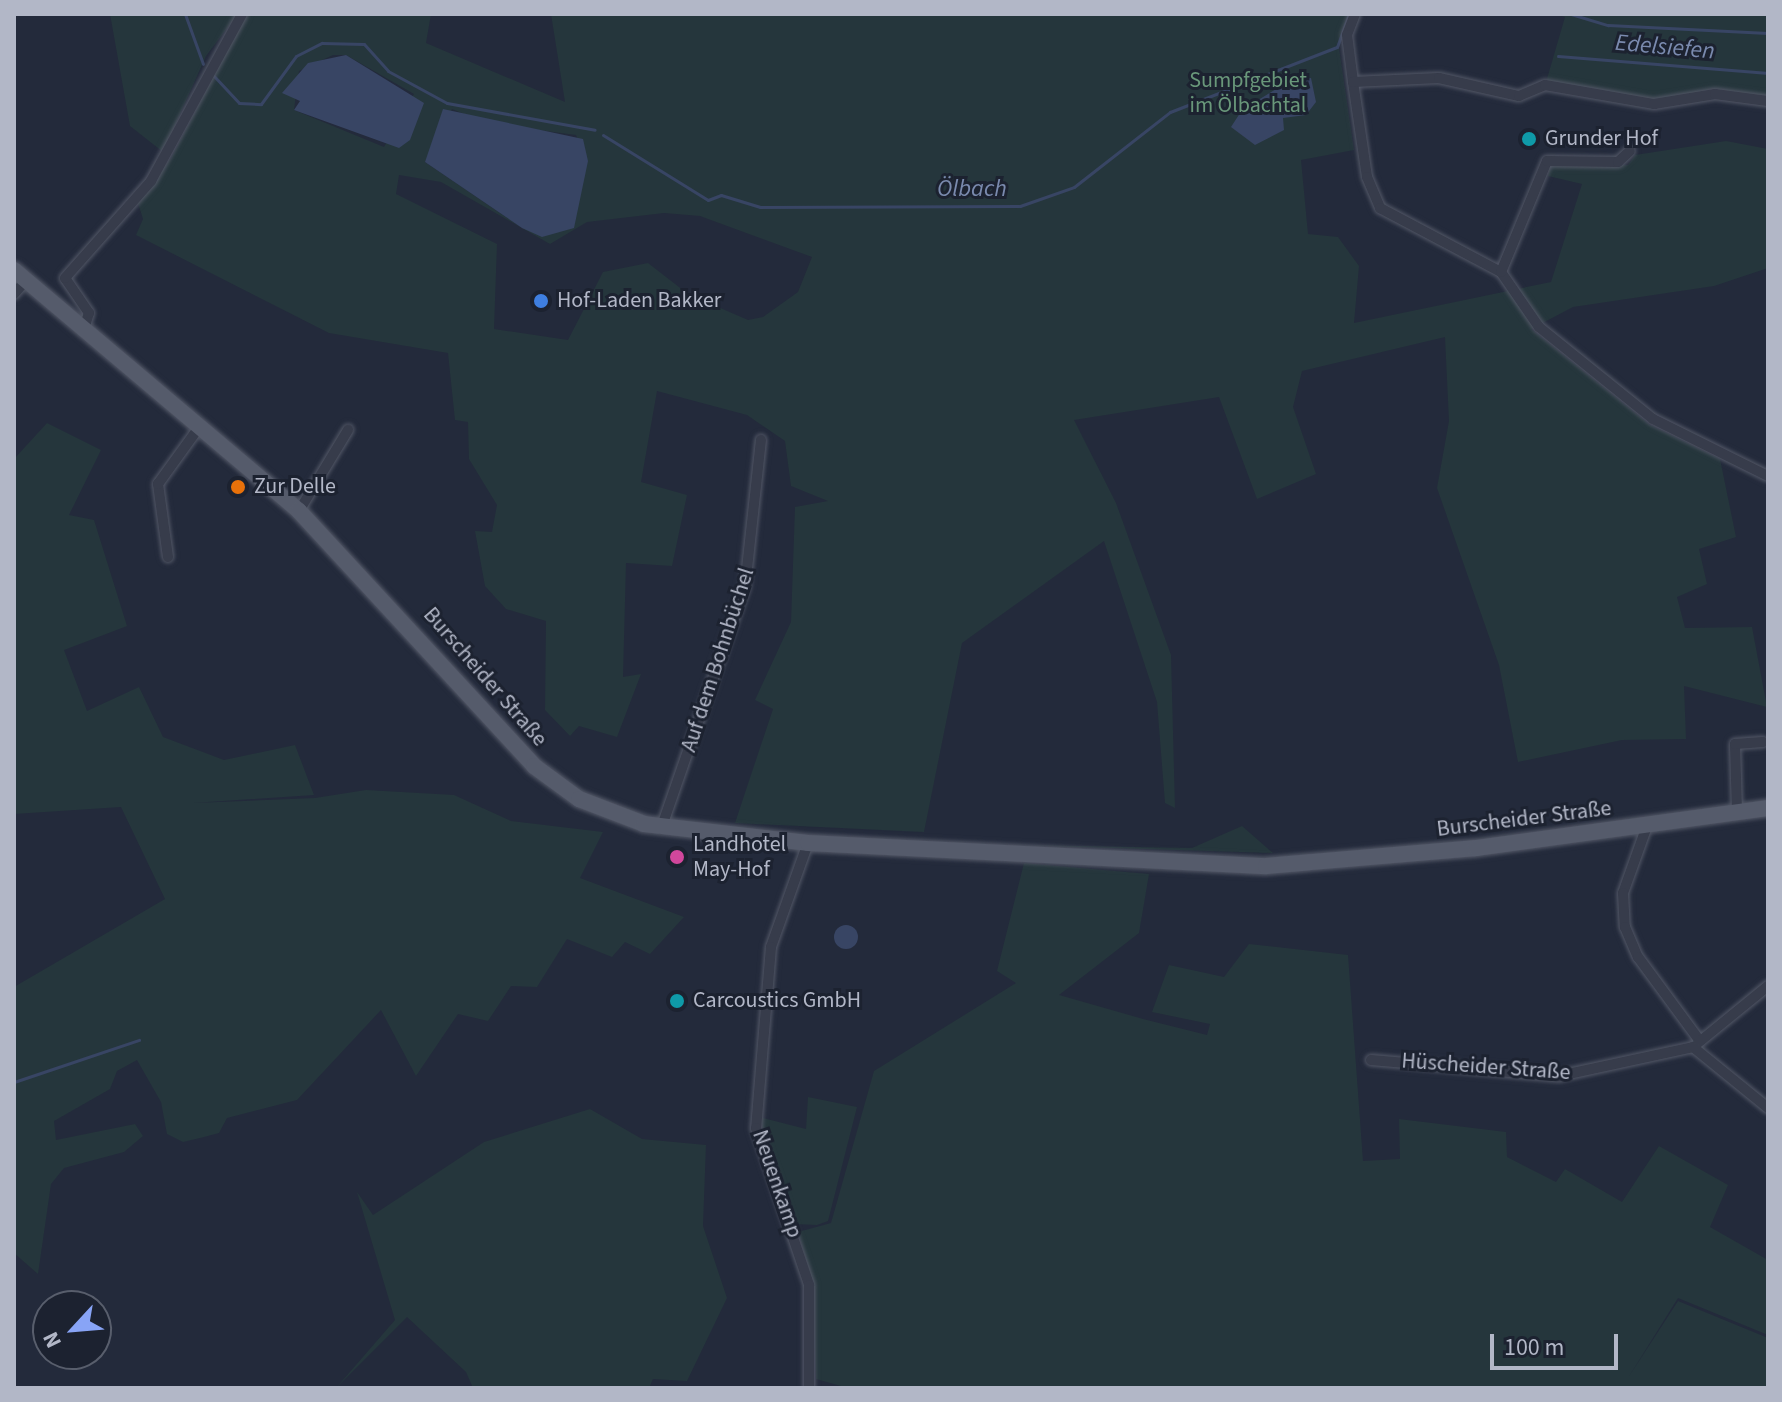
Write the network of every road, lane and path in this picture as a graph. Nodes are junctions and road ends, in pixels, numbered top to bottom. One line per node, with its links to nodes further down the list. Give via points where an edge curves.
1 (242, 14): 9 (street, via 151,181 65,278 89,313)
2 (1355, 14): 3 (street, via 1347,35)
3 (1353, 82): 4 (street, via 1439,78 1519,96 1535,85 1654,104 1715,94); 6 (street, via 1367,177 1380,208)
4 (1768, 101)
5 (1630, 151): 6 (street, via 1618,162 1547,161)
6 (1501, 272): 13 (street, via 1533,322 1591,373 1653,419)
7 (20, 275): 8 (street); 9 (main road, Burscheider Straße)
8 (14, 294)
9 (84, 329): 10 (main road, Burscheider Straße)
10 (200, 426): 14 (main road, Burscheider Straße); 15 (street, via 158,484)
11 (348, 430): 14 (street)
12 (761, 440): 20 (street, Auf dem Bohnbüchel, via 745,587)
13 (1768, 476)
14 (299, 511): 20 (main road, Burscheider Straße, via 534,766 579,799)
15 (168, 557)
16 (1763, 742): 18 (street, via 1735,744)
17 (1768, 808): 18 (main road, Burscheider Straße)
18 (1737, 812): 19 (main road, Burscheider Straße)
19 (1647, 826): 21 (main road, Burscheider Straße, via 1285,865); 23 (street, via 1623,893 1625,927 1638,957)
20 (661, 829): 21 (main road, Burscheider Straße)
21 (808, 843): 26 (street, Neuenkamp, via 771,947 756,1112 809,1285)
22 (1768, 986): 23 (street)
23 (1697, 1044): 24 (street, Hüscheider Straße, via 1559,1076); 25 (street)
24 (1371, 1060)
25 (1768, 1108)
26 (809, 1388)

